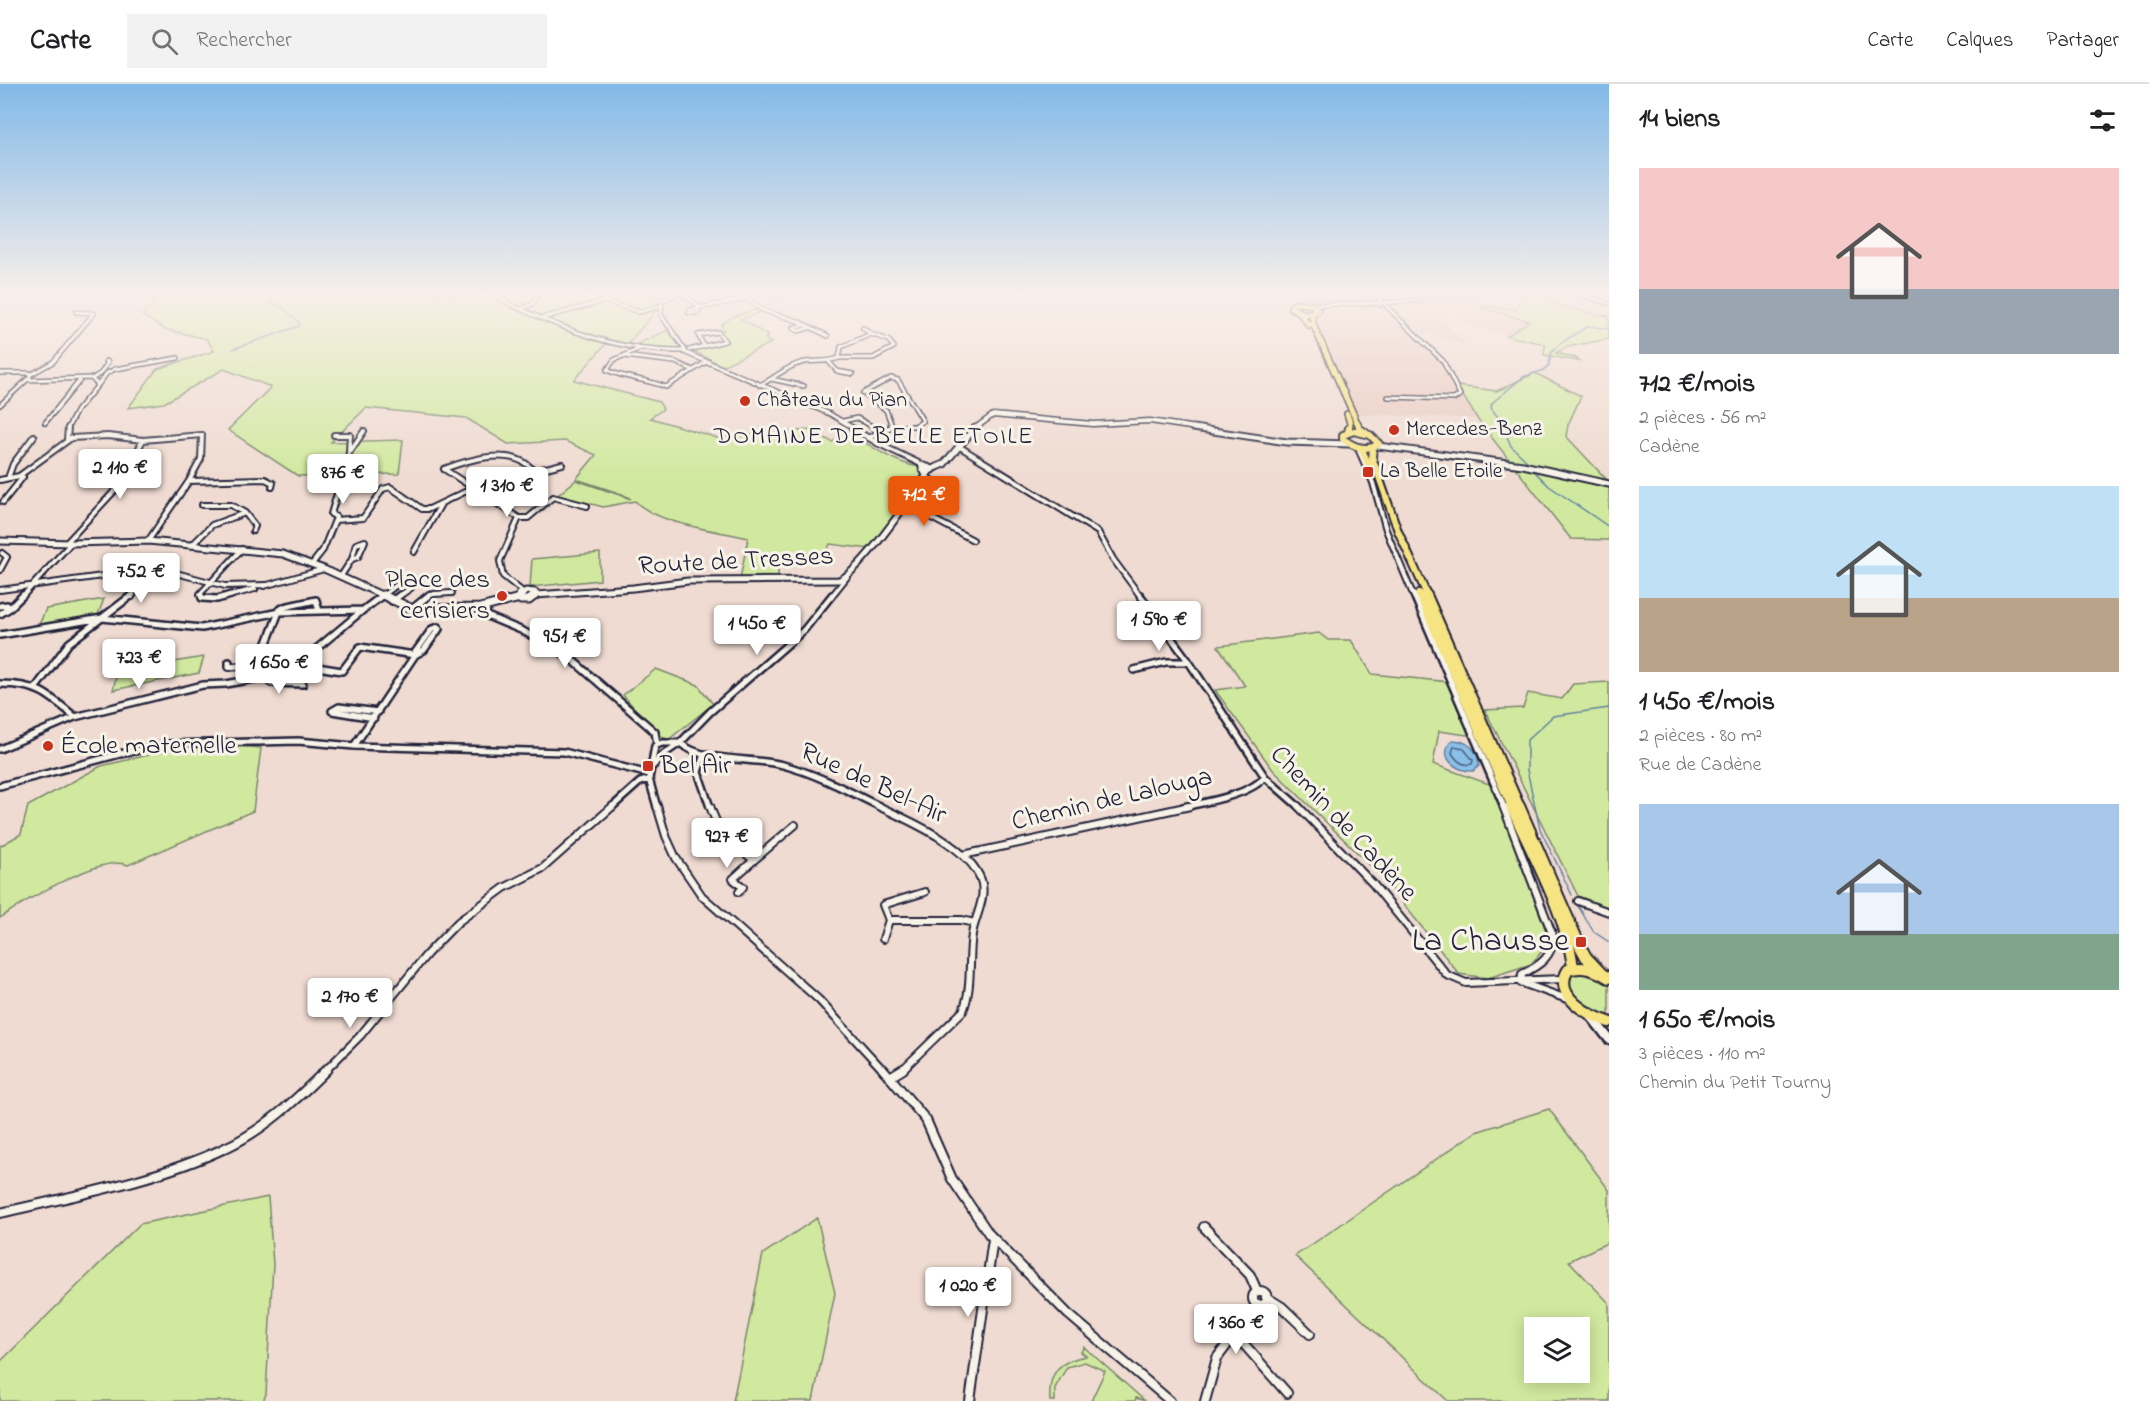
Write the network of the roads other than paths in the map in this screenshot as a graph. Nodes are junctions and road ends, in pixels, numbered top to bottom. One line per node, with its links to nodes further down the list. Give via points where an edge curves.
1 (58, 356): 17 (street)
2 (622, 356): 14 (street, via 608,367 610,373 644,378 666,387)
3 (627, 356): 14 (street, via 675,362)
4 (698, 356): 12 (street)
5 (876, 356): 10 (street)
6 (1322, 356): 33 (main road, via 1349,419)
7 (1327, 356): 34 (main road, via 1359,429)
8 (1438, 356): 26 (street, via 1460,395 1454,399)
9 (178, 358): 18 (street, via 123,367)
10 (839, 358): 13 (street)
11 (106, 361): 21 (street, via 105,370)
12 (708, 361): 14 (street); 23 (street)
13 (829, 362): 16 (street, via 837,371); 20 (street, via 801,363)
14 (693, 370)
15 (0, 373): 17 (street)
16 (853, 374)
17 (30, 375): 22 (street)
18 (104, 377): 21 (street); 24 (street)
19 (82, 378): 21 (street); 22 (street); 29 (street)
20 (772, 378): 23 (street); 25 (street)
21 (93, 379): 24 (street)
22 (26, 380): 27 (street)
23 (758, 384): 28 (street)
24 (98, 385): 38 (street, via 69,425 66,434 67,439)
25 (804, 386)
26 (1388, 396)
27 (0, 405)
28 (843, 421): 32 (street, via 857,418); 39 (street)
29 (45, 423)
30 (892, 426): 30 (street, via 915,426 923,421 894,378 863,393 887,409); 32 (street)
31 (364, 431): 47 (street)
32 (882, 432): 39 (street)
33 (1348, 432): 34 (main road); 37 (main road)
34 (1366, 433): 40 (main road)
35 (334, 435): 47 (street, via 350,435)
36 (34, 436): 52 (street, via 13,464)
37 (1342, 437): 42 (street); 44 (main road)
38 (71, 438): 41 (street, via 108,436); 51 (street)
39 (868, 438): 49 (street)
40 (1376, 439): 45 (main road); 46 (street)
41 (143, 440): 54 (street, via 202,435 201,459); 70 (street, via 120,484)
42 (1319, 442): 43 (street, Route de Tresses, via 1287,442 1150,421 1093,424 993,415 979,422); 44 (street)
43 (960, 447): 49 (street, Route de Tresses, via 938,466); 104 (street, Chemin de Cadène, via 1098,532 1113,559)
44 (1355, 447): 45 (main road); 133 (main road, via 1363,452 1372,471 1393,534); 138 (street, via 1373,483 1389,539 1510,822 1553,936 1551,952 1536,968 1522,974)
45 (1375, 447): 46 (street); 133 (main road, via 1371,453 1398,531)
46 (1406, 448): 55 (street, via 1523,465)
47 (349, 453): 65 (street, via 333,501 331,514)
48 (562, 464): 50 (street)
49 (926, 470): 67 (street, via 937,484 922,513); 81 (street, Route de Tresses)
50 (534, 471): 57 (street, via 523,461 495,456 444,469); 62 (street, via 535,484 530,491)
51 (20, 476): 52 (street); 58 (street, via 23,477)
52 (8, 478): 53 (street)
53 (0, 480)
54 (189, 481): 56 (street, via 265,479 273,483); 69 (street)
55 (1609, 484)
56 (272, 487)
57 (473, 488): 59 (street); 62 (street)
58 (3, 502)
59 (442, 503): 65 (street, via 422,509 390,487 383,489 363,518); 73 (street)
60 (202, 505): 63 (street, via 233,505)
61 (587, 506): 64 (street, via 554,497 528,518)
62 (504, 507): 64 (street)
63 (245, 513): 66 (street, via 255,526); 71 (street, via 212,525)
64 (519, 518): 88 (street, via 500,559 503,576)
65 (335, 520): 76 (street, via 323,550)
66 (253, 531)
67 (973, 540)
68 (0, 541): 70 (street)
69 (148, 541): 70 (street); 71 (street)
70 (69, 542): 84 (street)
71 (193, 544): 72 (street)
72 (242, 549): 76 (street, via 283,554); 82 (street)
73 (414, 552)
74 (2, 553): 78 (street, via 7,557)
75 (352, 559): 80 (street)
76 (312, 564): 77 (street)
77 (324, 569): 80 (street); 83 (street)
78 (0, 570)
79 (135, 571): 82 (street, via 185,574); 84 (street, via 98,574); 98 (street, via 140,579 131,598)
80 (341, 576): 87 (street)
81 (847, 577): 88 (street, Route de Tresses, via 778,582 688,581 536,595 529,600); 114 (street, via 804,630)
82 (212, 581): 83 (street, via 239,587); 83 (street, via 200,594 202,598 217,599)
83 (267, 585)
84 (31, 588): 85 (street); 89 (street)
85 (0, 590)
86 (452, 593): 92 (street, via 426,595)
87 (383, 595): 90 (street); 90 (street, via 402,582 410,582 411,588); 94 (street)
88 (522, 595): 93 (street)
89 (20, 599): 91 (street)
90 (392, 601): 92 (street)
91 (5, 608): 97 (street); 99 (street)
92 (412, 609): 93 (street)
93 (486, 609): 115 (street, via 487,616 569,657 655,732)
94 (363, 610): 95 (street); 105 (street)
95 (319, 611): 96 (street); 96 (street, via 316,600 284,607)
96 (277, 613): 98 (street, via 202,628); 102 (street)
97 (0, 614)
98 (102, 618): 100 (street); 110 (street, via 69,643)
99 (0, 620)
100 (0, 634)
101 (415, 655): 101 (street, via 424,650 438,627 432,629); 105 (street, via 360,647 342,671); 112 (street)
102 (261, 658): 103 (street, via 250,665 229,667); 105 (street)
103 (229, 662)
104 (1189, 662): 106 (street); 122 (street, Chemin de Cadène)
105 (295, 665): 107 (street)
106 (1134, 670)
107 (265, 677): 109 (street, via 271,683); 113 (street, via 203,685)
108 (0, 684): 110 (street)
109 (303, 684)
110 (37, 686): 111 (street)
111 (52, 698): 113 (street)
112 (376, 715): 112 (street, via 339,707 332,711); 116 (street)
113 (75, 717): 117 (street)
114 (680, 743): 118 (street); 120 (street, Rue de Bel-Air)
115 (657, 744): 118 (street); 119 (street)
116 (354, 746): 121 (street, via 564,752); 123 (street, via 298,741 168,744)
117 (0, 749)
118 (666, 749): 119 (street); 121 (street)
119 (655, 752): 121 (street)
120 (704, 754): 125 (street, Rue de Bel-Air, via 777,763 806,773 924,828); 126 (street, via 698,772 717,827)
121 (649, 775): 143 (street, via 666,836 702,896 819,1000); 144 (street, via 543,868 504,888 458,922 360,1036 265,1124 226,1148 165,1170 97,1191)
122 (1265, 777): 125 (street, Chemin de Lalouga, via 1258,785 1216,800); 138 (street, Chemin de Cadène, via 1286,793 1373,884 1447,975 1466,983)
123 (0, 786)
124 (795, 825): 126 (street)
125 (963, 855): 132 (street, Rue de Bel-Air, via 981,880)
126 (754, 860): 127 (street, via 733,879 744,887)
127 (739, 892)
128 (925, 892): 131 (street, via 884,905)
129 (1578, 901): 130 (street)
130 (1609, 912)
131 (889, 920): 132 (street); 134 (street)
132 (975, 923): 143 (street, Rue de Bel-Air, via 968,998 963,1011)
133 (1569, 929): 135 (main road); 136 (main road, via 1586,957)
134 (883, 939)
135 (1573, 968): 136 (main road, via 1584,967); 137 (main road)
136 (1605, 975)
137 (1562, 979): 138 (street, Chemin de Cadène); 139 (main road)
138 (1521, 983): 139 (street, Chemin de Cadène)
139 (1574, 1002): 140 (main road)
140 (1589, 1014): 141 (main road); 142 (street)
141 (1609, 1022)
142 (1609, 1039)
143 (890, 1077): 146 (street, via 926,1120 952,1179)
144 (0, 1213)
145 (1204, 1227): 147 (street, via 1250,1275)
146 (993, 1239): 153 (street); 154 (street, via 1068,1314)
147 (1257, 1291): 148 (street); 149 (street, via 1254,1298)
148 (1266, 1297): 149 (street, via 1265,1305); 151 (street)
149 (1258, 1304): 150 (street)
150 (1235, 1334): 152 (street); 155 (street, via 1217,1358)
151 (1310, 1334)
152 (1287, 1393)
153 (970, 1401)
154 (1170, 1401)
155 (1205, 1401)

